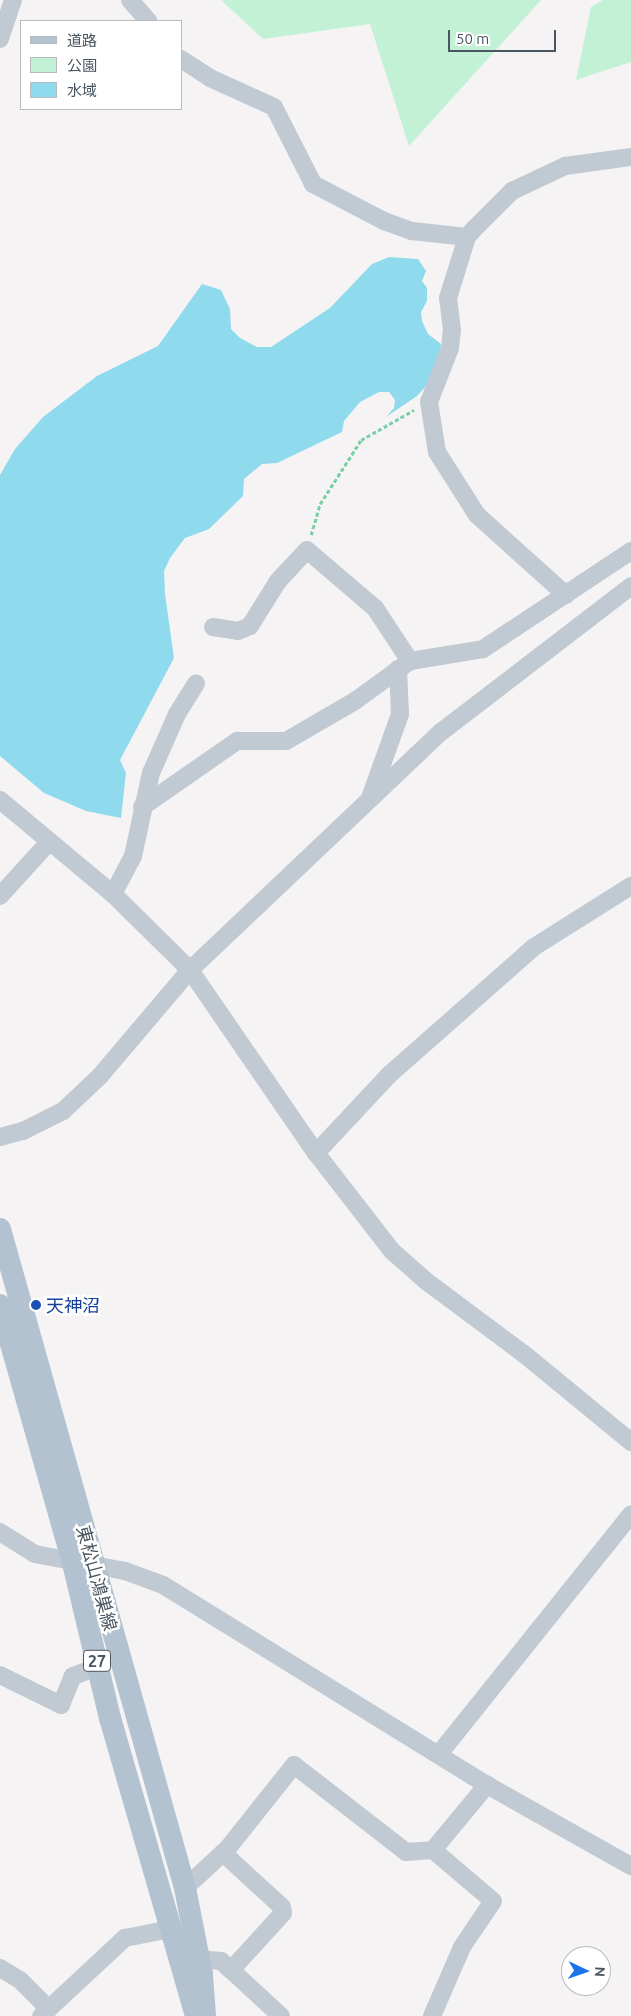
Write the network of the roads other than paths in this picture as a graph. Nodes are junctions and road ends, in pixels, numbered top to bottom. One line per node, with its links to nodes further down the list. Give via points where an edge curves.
1 (13, 0): 4 (street)
2 (130, 0): 3 (street)
3 (147, 20)
4 (0, 39)
5 (182, 60): 7 (street, via 210,78 274,107 313,184 384,221 412,231)
6 (631, 156): 7 (street, via 565,166 512,191)
7 (467, 237): 10 (street, via 448,298 452,330 450,348 429,402 437,452 477,516)
8 (631, 551): 10 (street)
9 (631, 586): 15 (street, via 441,732)
10 (566, 595): 12 (street, via 483,649)
11 (213, 628): 12 (street, via 238,630 250,626 278,582 307,550 375,608)
12 (404, 665): 15 (street, via 400,714); 16 (street, via 355,701 286,741 237,741)
13 (196, 684): 16 (street, via 177,714 151,773)
14 (0, 800): 17 (street)
15 (368, 803): 21 (street)
16 (142, 807): 19 (street, via 133,856)
17 (49, 842): 19 (street); 20 (street)
18 (631, 886): 23 (street, via 534,947 390,1074)
19 (113, 894): 21 (street)
20 (0, 896)
21 (190, 970): 22 (street, via 100,1076 64,1111 23,1131); 23 (street)
22 (0, 1137)
23 (316, 1153): 26 (street, via 374,1231 412,1269)
24 (0, 1229): 29 (main road, 東松山鴻巣線 / 27)
25 (0, 1305): 29 (main road, 東松山鴻巣線 / 27)
26 (631, 1442)
27 (631, 1514): 32 (street)
28 (0, 1532): 29 (street, via 35,1554)
29 (84, 1565): 30 (main road, 東松山鴻巣線 / 27); 32 (street, via 125,1571 163,1584); 37 (main road, 東松山鴻巣線 / 27)
30 (98, 1667): 31 (street, via 73,1676 61,1705); 38 (main road, 東松山鴻巣線 / 27)
31 (0, 1675)
32 (439, 1754): 33 (street)
33 (487, 1785): 34 (street); 36 (street)
34 (433, 1850): 35 (street, via 406,1852 294,1765); 46 (street, via 493,1901 462,1947)
35 (223, 1853): 37 (street); 41 (street, via 282,1907 283,1913)
36 (631, 1866)
37 (185, 1888): 39 (main road, 東松山鴻巣線 / 27)
38 (171, 1929): 42 (street, via 125,1938); 43 (main road, 東松山鴻巣線 / 27)
39 (199, 1959): 41 (street, via 221,1961); 44 (main road, 東松山鴻巣線 / 27)
40 (0, 1968): 42 (street, via 20,1980)
41 (231, 1970): 45 (street)
42 (45, 2013)
43 (196, 2016)
44 (205, 2016)
45 (281, 2016)
46 (432, 2016)

